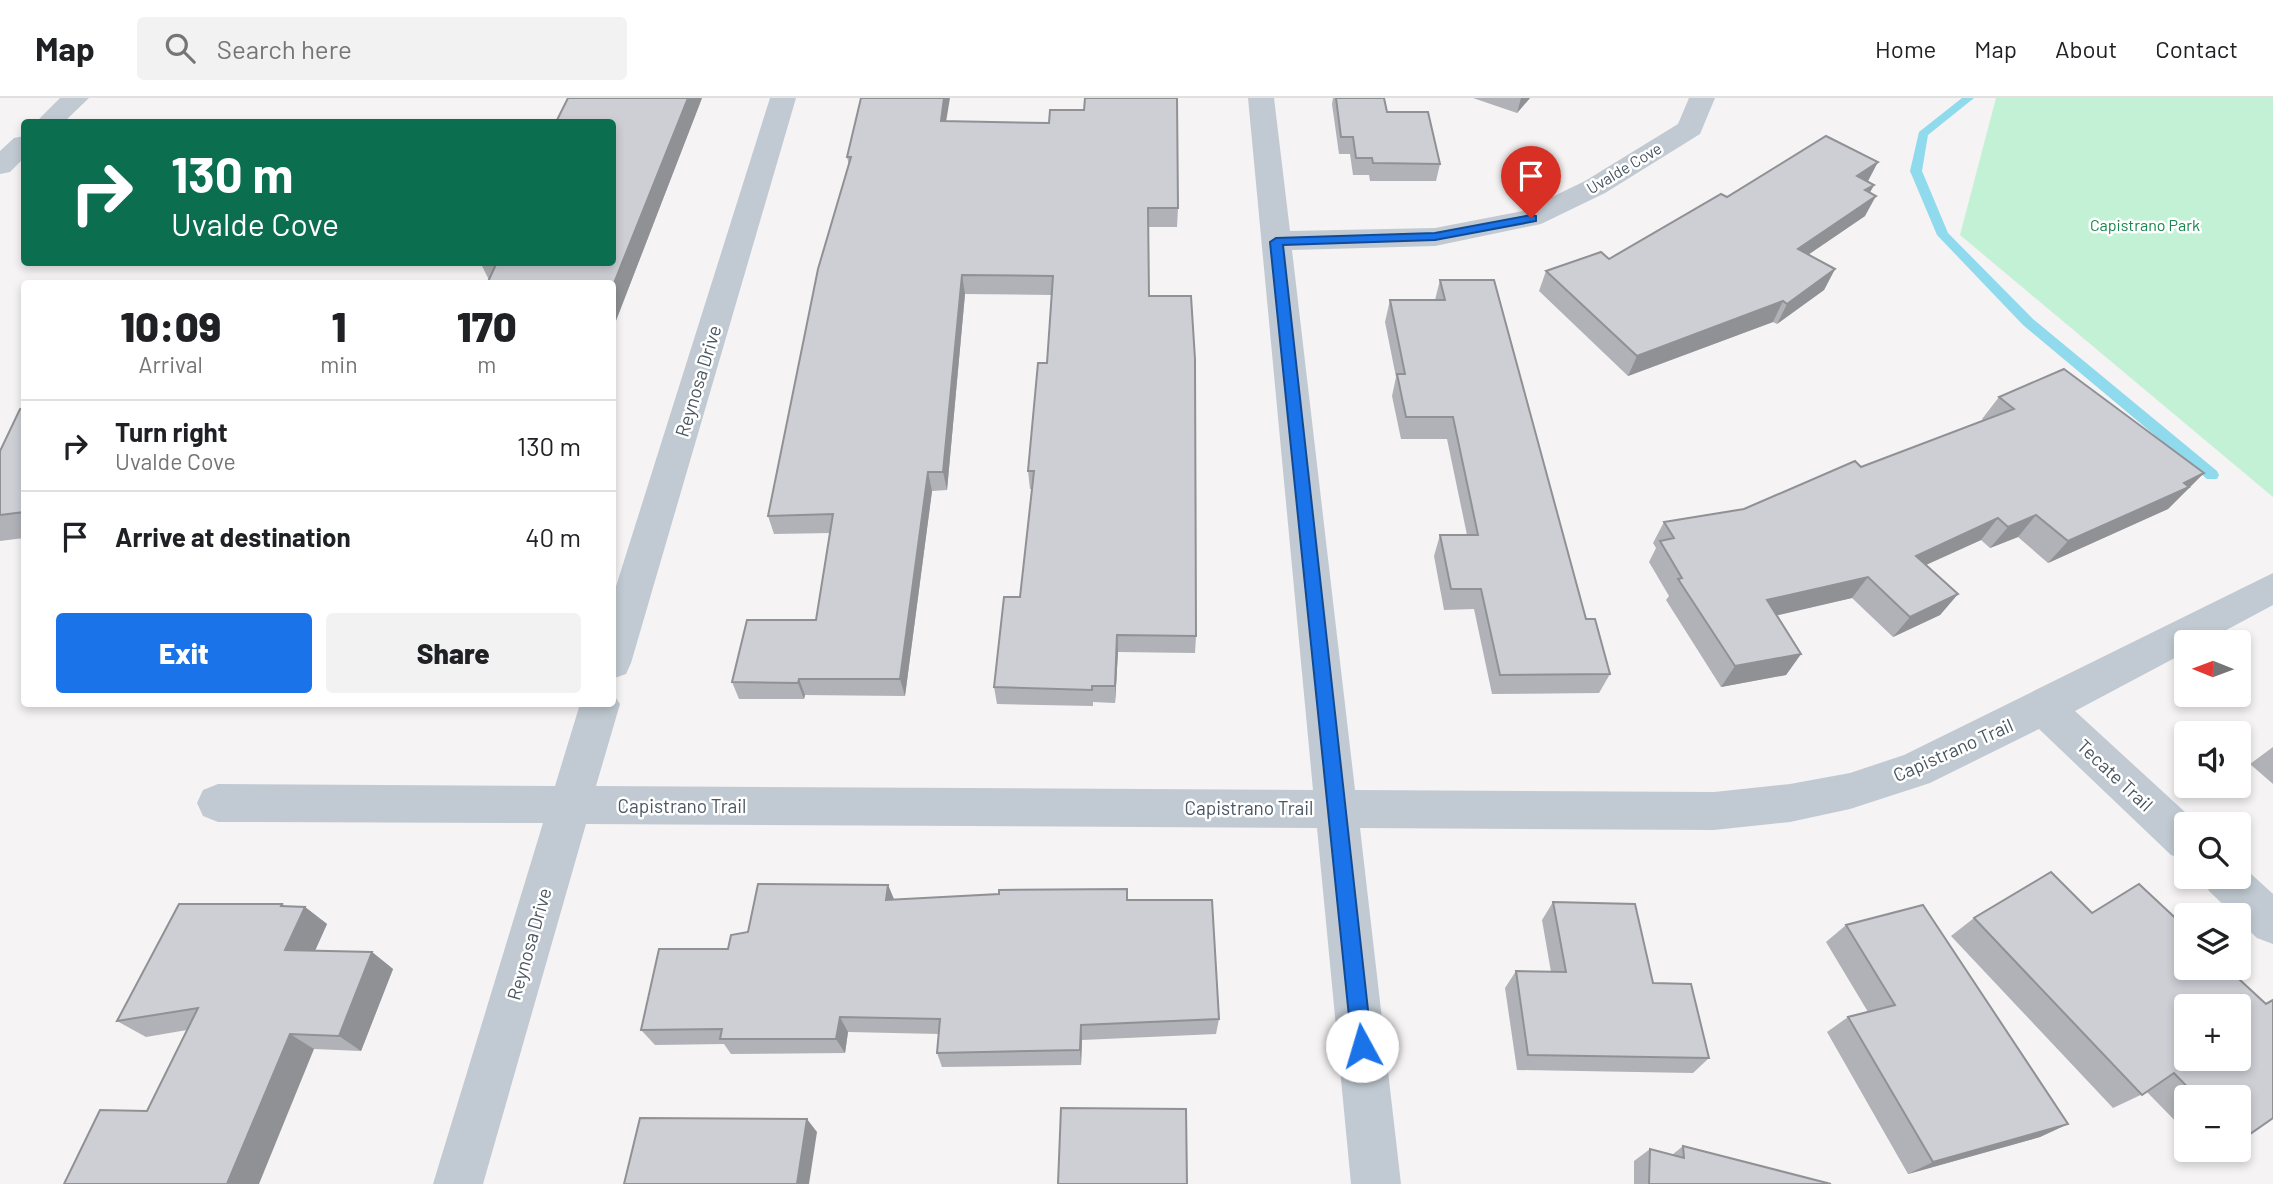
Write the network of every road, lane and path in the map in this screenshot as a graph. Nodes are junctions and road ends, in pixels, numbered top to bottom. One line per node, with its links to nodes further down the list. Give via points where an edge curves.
1 (76, 98): 5 (street)
2 (783, 98): 10 (street, Reynosa Drive)
3 (1261, 98): 8 (street)
4 (1702, 98): 8 (street, Uvalde Cove, via 1690,128 1595,187 1531,218 1435,237)
5 (52, 119)
6 (21, 147): 7 (street)
7 (0, 166)
8 (1276, 242): 15 (street)
9 (2273, 588): 12 (street, Capistrano Trail)
10 (616, 650)
11 (599, 707): 14 (street, Reynosa Drive)
12 (2044, 708): 15 (street, Capistrano Trail, via 1915,770 1850,791 1790,803 1656,813); 16 (street, Tecate Trail)
13 (218, 803): 14 (street, Capistrano Trail)
14 (569, 806): 15 (street, Capistrano Trail); 19 (street, Reynosa Drive)
15 (1338, 809): 20 (street)
16 (2174, 830)
17 (2237, 889): 18 (street)
18 (2273, 923)
19 (458, 1184)
20 (1377, 1184)

